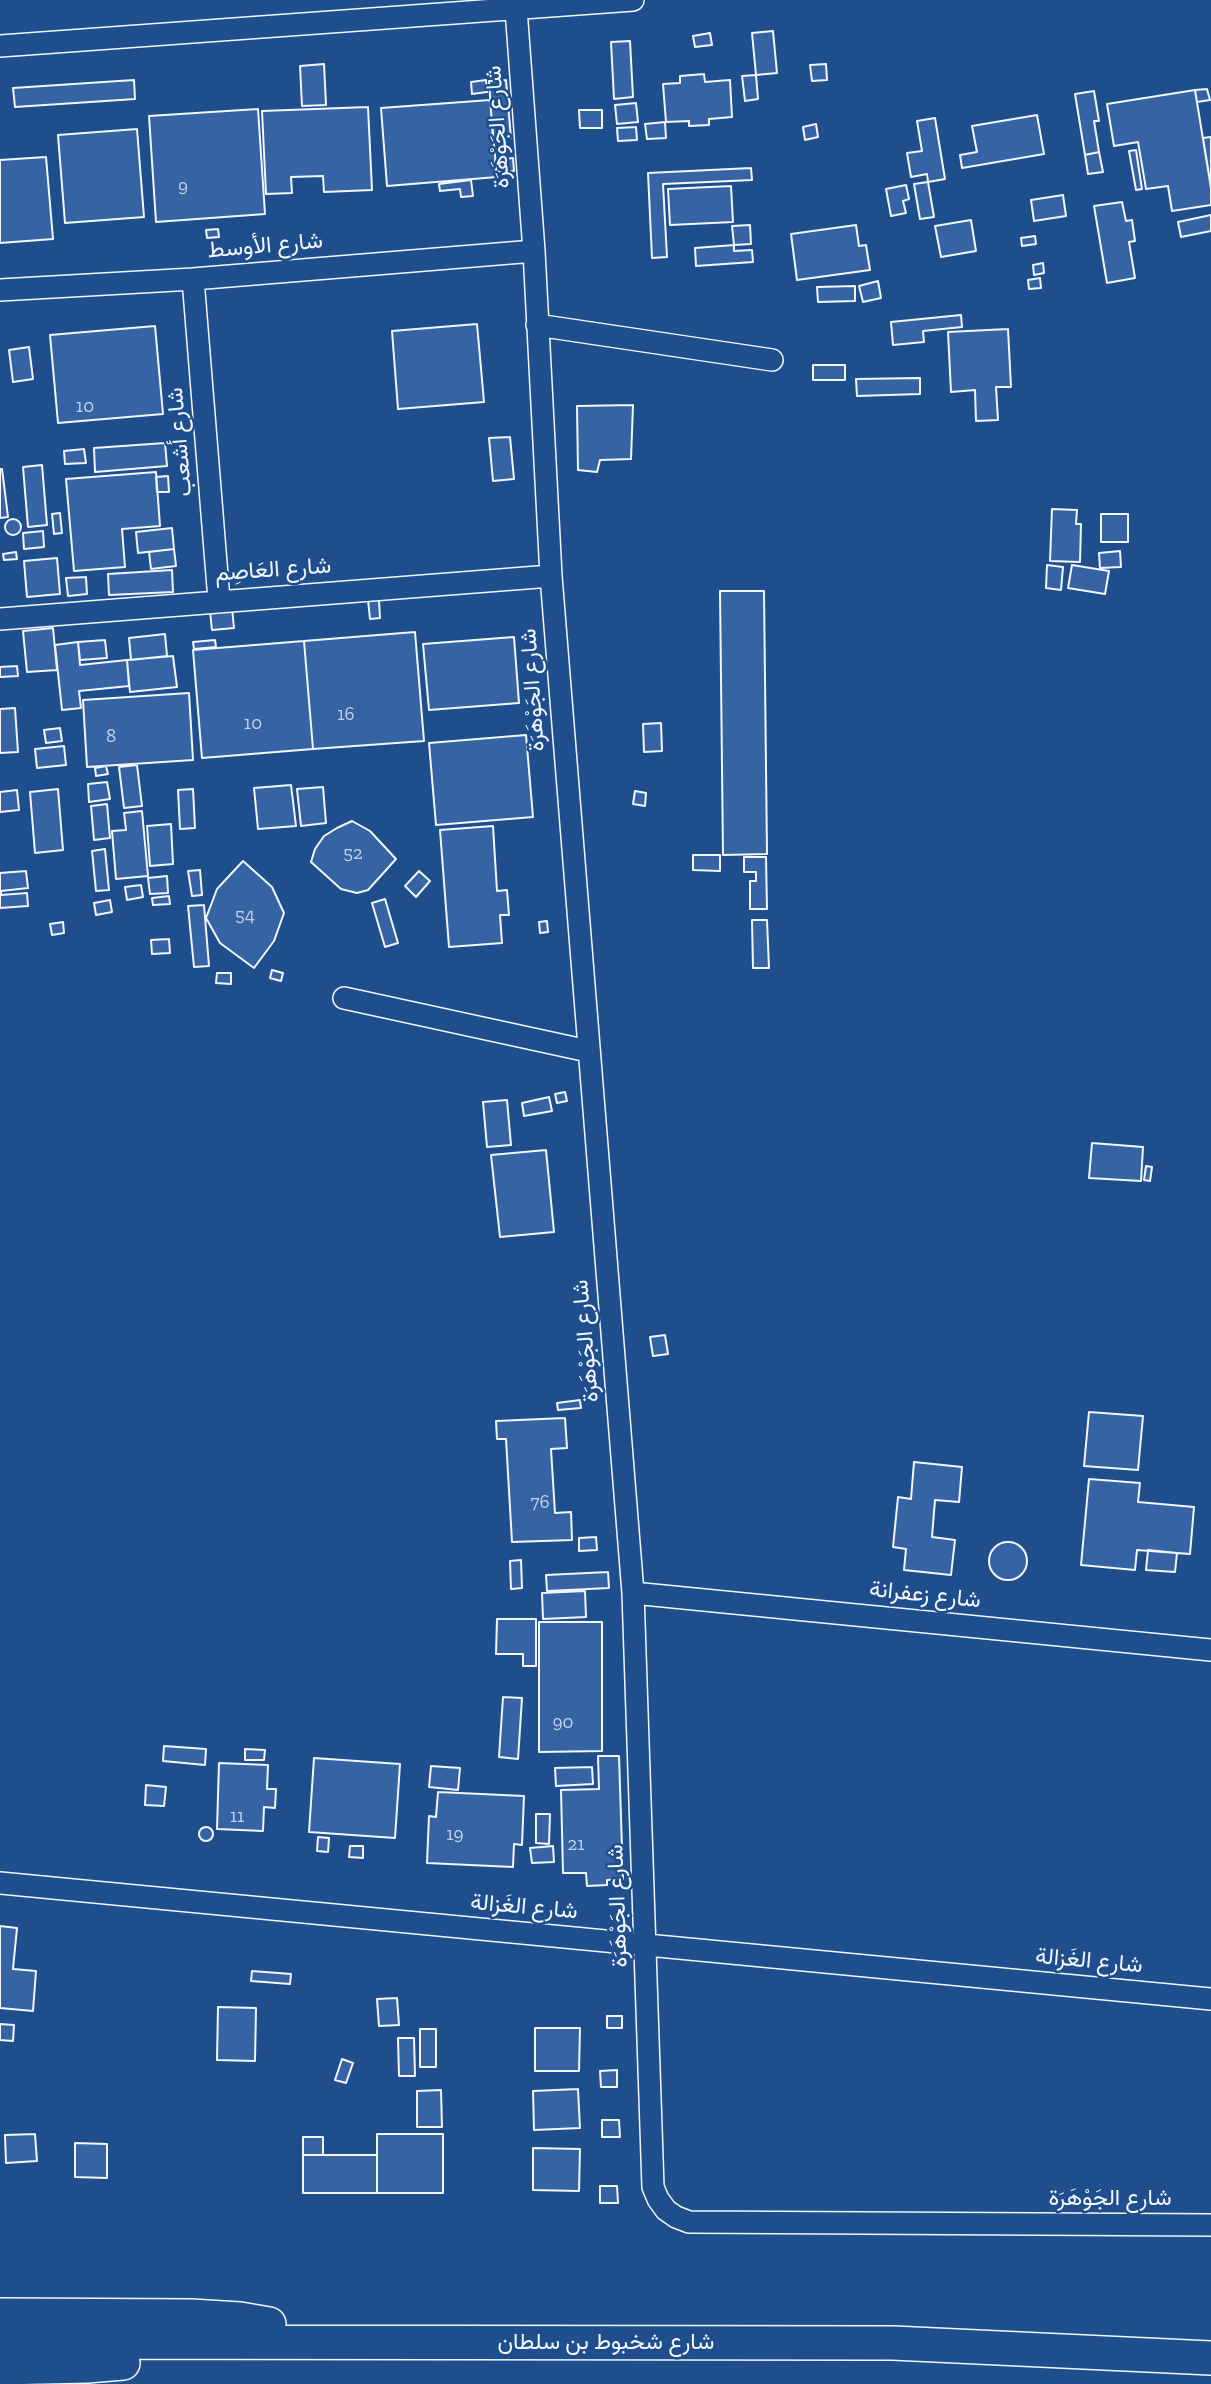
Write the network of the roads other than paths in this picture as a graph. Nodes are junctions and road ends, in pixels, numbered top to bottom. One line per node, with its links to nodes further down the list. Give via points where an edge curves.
1 (633, 0): 2 (street)
2 (516, 9): 3 (street); 4 (street, شارع الجَوْهَرَة)
3 (0, 46)
4 (534, 251): 5 (street, شارع الأوسط); 7 (street, شارع الجَوْهَرَة)
5 (193, 279): 6 (street, شارع الأوسط); 10 (street, شارع أشعب)
6 (0, 290)
7 (537, 325): 8 (street); 9 (street, شارع الجَوْهَرَة)
8 (772, 360)
9 (551, 576): 10 (street, شارع العَاصِم); 13 (street, شارع الجَوْهَرَة)
10 (219, 600): 11 (street, شارع العَاصِم)
11 (0, 619)
12 (344, 998): 13 (street)
13 (588, 1051): 14 (street, شارع الجَوْهَرَة)
14 (633, 1593): 15 (street, شارع زعفرانة); 17 (street, شارع الجَوْهَرَة)
15 (1211, 1650)
16 (0, 1883): 17 (street, شارع الغَزالة)
17 (646, 1945): 18 (street, شارع الغَزالة); 19 (street, شارع الجَوْهَرَة, via 653,2187 666,2210 676,2217 689,2222)
18 (1211, 1999)
19 (1211, 2225)
20 (0, 2315): 22 (main road, via 240,2319 276,2326)
21 (249, 2341): 22 (main road, شارع شخبوط بن سلطان); 23 (main road, شارع شخبوط بن سلطان); 25 (main road, via 172,2358)
22 (306, 2341): 24 (main road, شارع شخبوط بن سلطان, via 893,2343)
23 (0, 2342)
24 (1211, 2358)
25 (0, 2368)

